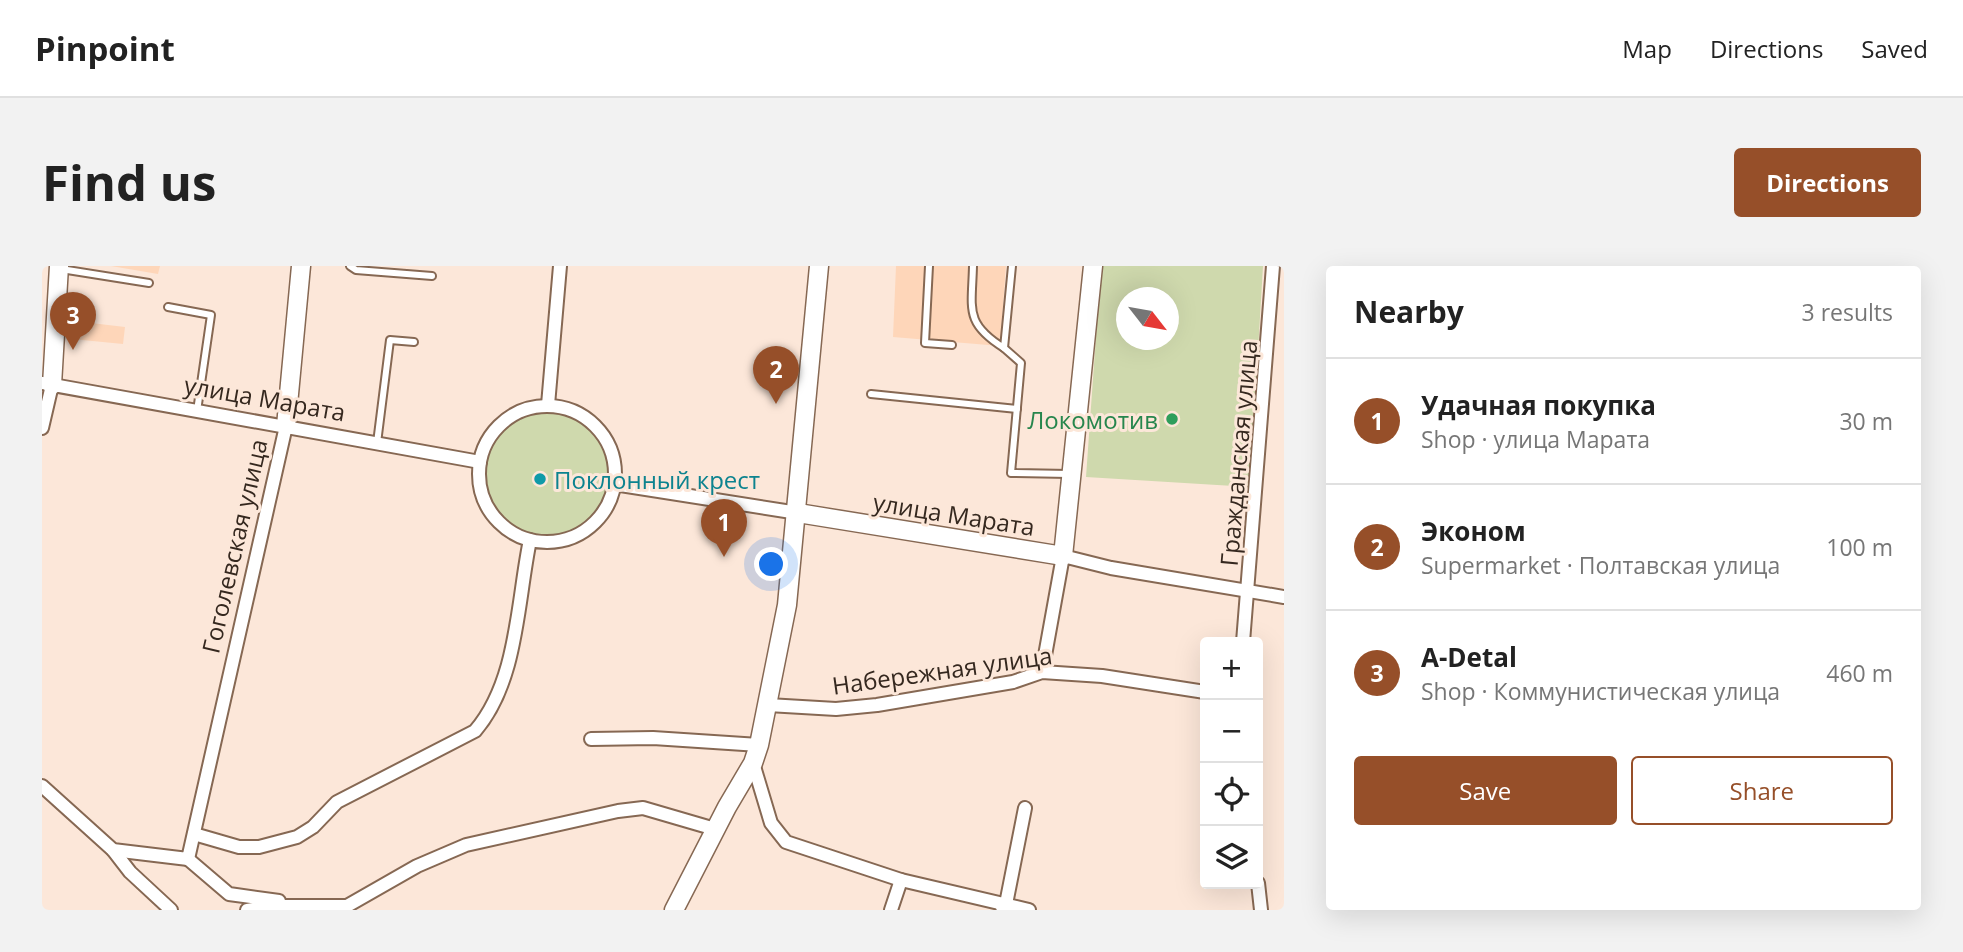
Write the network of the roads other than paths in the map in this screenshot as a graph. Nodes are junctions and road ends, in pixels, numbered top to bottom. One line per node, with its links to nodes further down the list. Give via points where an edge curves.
1 (300, 266): 22 (street, Гоголевская улица)
2 (349, 266): 11 (lane, via 356,271)
3 (560, 266): 19 (street)
4 (819, 266): 28 (street)
5 (929, 266): 15 (lane, via 925,344)
6 (973, 266): 16 (lane, via 973,321 986,337)
7 (1012, 266): 16 (lane)
8 (1093, 266): 26 (street)
9 (1273, 266): 31 (street, Гражданская улица)
10 (59, 267): 12 (lane); 17 (street)
11 (432, 276)
12 (149, 283)
13 (168, 307): 21 (lane, via 211,315)
14 (414, 342): 24 (lane, via 390,340)
15 (952, 345)
16 (1004, 348): 20 (lane, via 1021,363)
17 (47, 384): 21 (street, улица Марата); 23 (street)
18 (871, 394): 20 (lane)
19 (548, 405): 25 (street, via 511,416 491,436); 27 (street, via 591,421 606,439 614,461)
20 (1017, 409): 26 (lane, via 1011,472)
21 (197, 411): 22 (street, улица Марата)
22 (286, 426): 24 (street, улица Марата); 43 (street, Гоголевская улица)
23 (42, 428)
24 (377, 443): 25 (street, улица Марата)
25 (480, 462): 29 (street, via 485,502 511,532)
26 (1071, 474): 30 (street)
27 (614, 484): 28 (street, улица Марата); 29 (street, via 607,506 593,524 552,542)
28 (798, 513): 30 (street, улица Марата); 36 (street, via 788,605)
29 (530, 540): 43 (street, via 506,671 487,717 475,731 337,802 297,837 239,847)
30 (1063, 556): 31 (street, улица Марата); 34 (street)
31 (1248, 591): 32 (street, улица Марата); 33 (street, Гражданская улица)
32 (1284, 597)
33 (1243, 637)
34 (1042, 672): 35 (street, Набережная улица); 36 (street, Набережная улица, via 1013,682 877,705 836,709)
35 (1200, 691)
36 (768, 705): 38 (street)
37 (591, 738): 38 (street)
38 (760, 746): 39 (street)
39 (753, 763): 42 (street); 46 (street, via 772,823 786,842)
40 (42, 786): 44 (street)
41 (1025, 808): 49 (street)
42 (715, 829): 50 (street, via 643,808 618,811 466,845 417,866); 53 (street)
43 (194, 834): 45 (street)
44 (113, 850): 45 (street); 51 (street)
45 (188, 859): 48 (street, via 229,894 275,899)
46 (901, 880): 49 (street); 54 (street)
47 (1259, 889): 56 (street)
48 (296, 907): 50 (street); 52 (street)
49 (1002, 907): 55 (street)
50 (349, 908)
51 (171, 910)
52 (247, 910)
53 (674, 910)
54 (891, 910)
55 (1029, 910)
56 (1261, 910)

